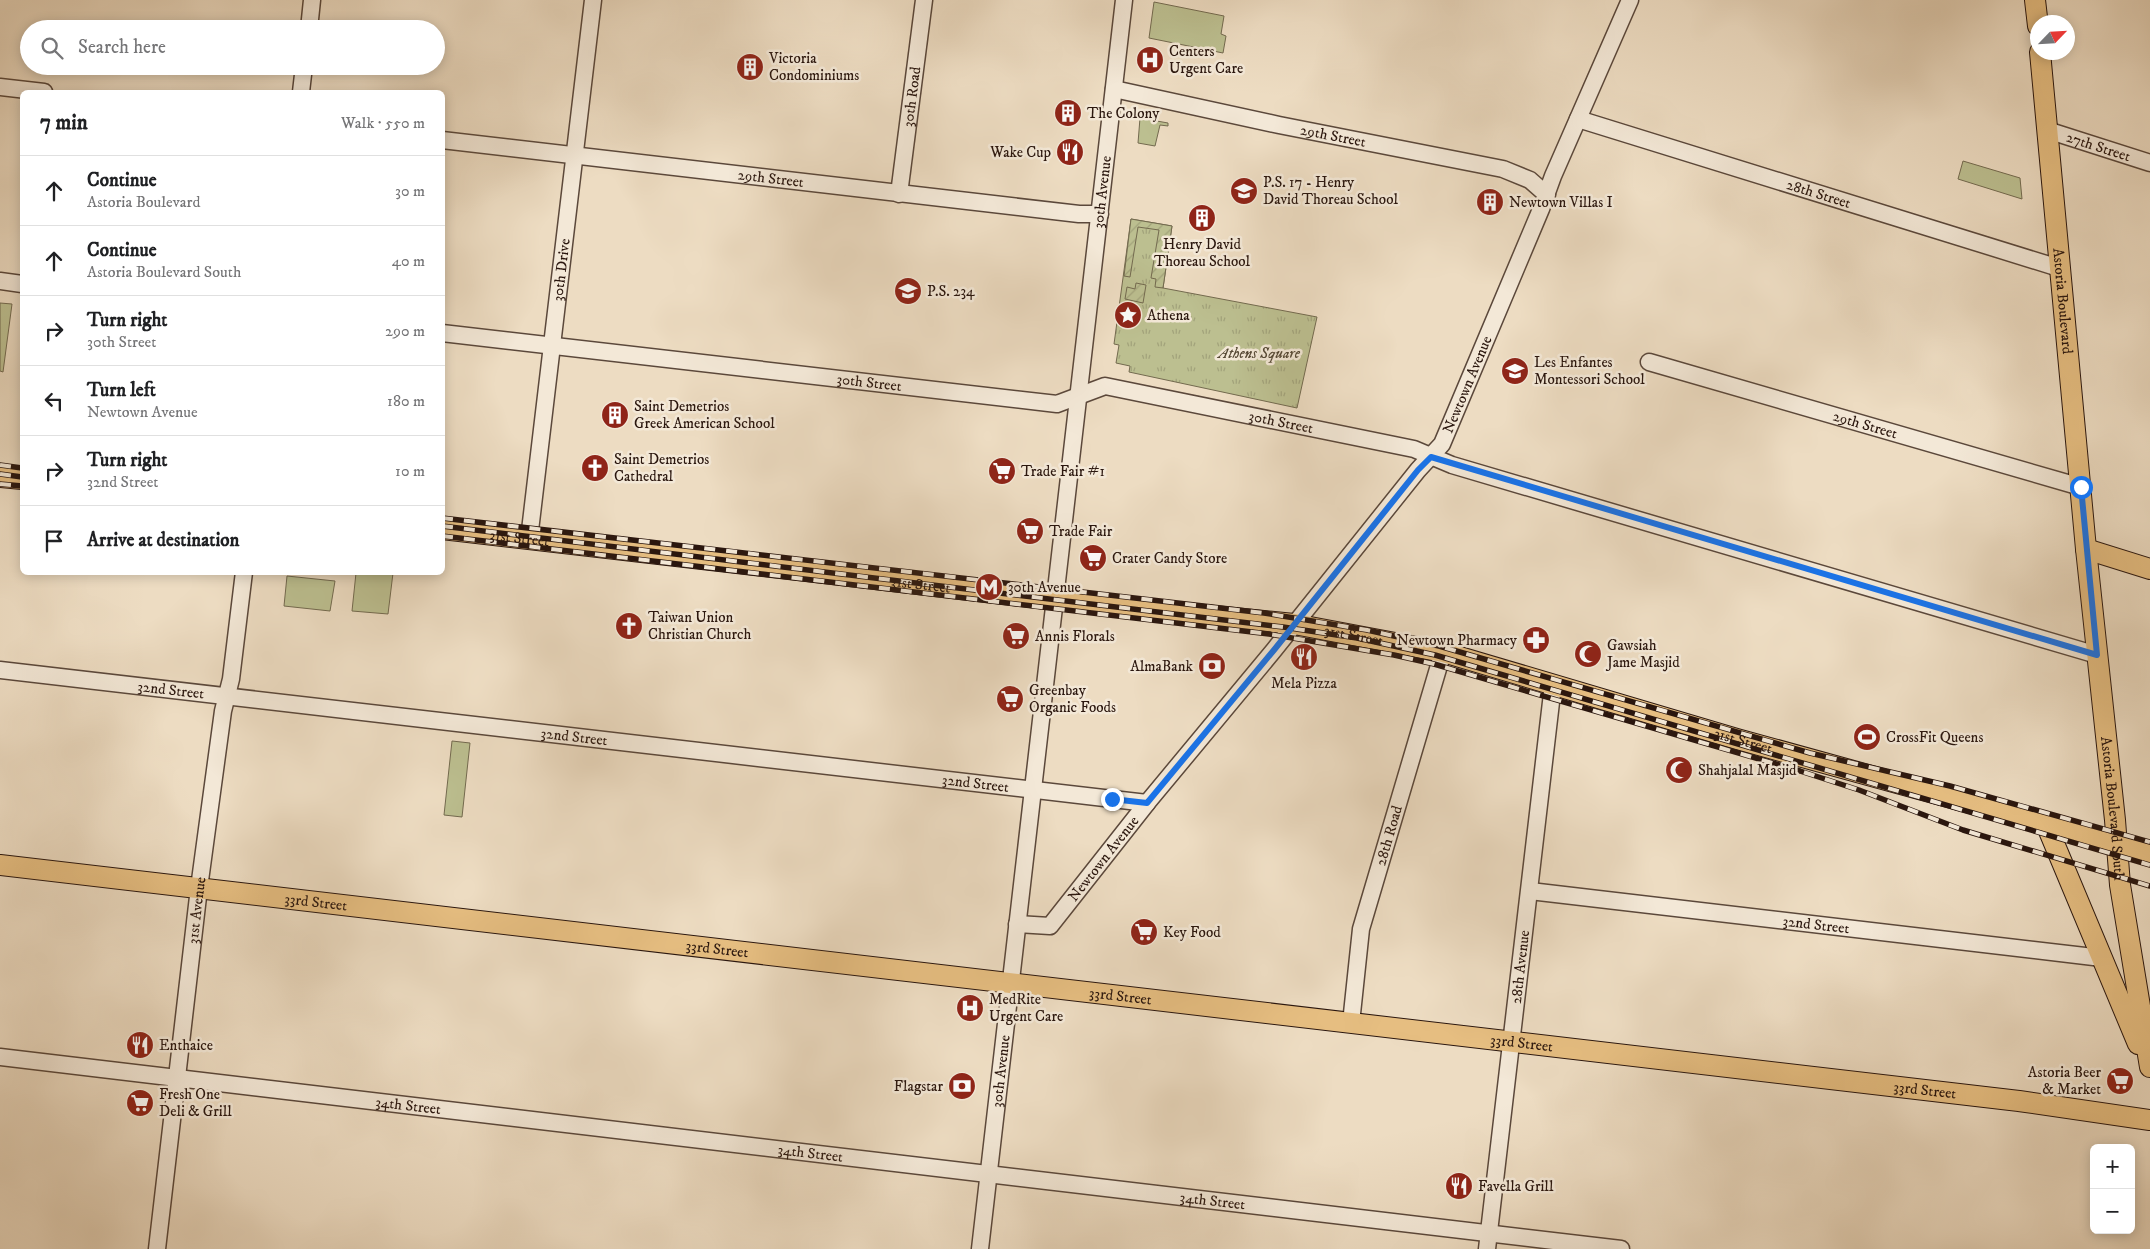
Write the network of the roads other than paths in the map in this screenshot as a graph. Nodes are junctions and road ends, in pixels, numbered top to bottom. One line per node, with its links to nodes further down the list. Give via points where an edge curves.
1 (312, 0): 8 (street)
2 (594, 0): 18 (street, 30th Drive)
3 (924, 0): 20 (street, 30th Road)
4 (1124, 0): 12 (street, 30th Avenue)
5 (1630, 0): 15 (street, Newtown Avenue)
6 (2035, 0): 7 (main road)
7 (2037, 15)
8 (310, 20)
9 (2041, 60): 16 (main road, Astoria Boulevard)
10 (303, 75): 14 (street)
11 (0, 87): 13 (street)
12 (1114, 89): 21 (street, 29th Street, via 1503,169 1530,180); 22 (street, 30th Avenue)
13 (26, 90)
14 (301, 90)
15 (1578, 119): 21 (street, Newtown Avenue); 23 (street, 28th Street)
16 (2047, 130): 19 (street, 27th Street); 23 (main road, Astoria Boulevard)
17 (445, 140): 18 (street, 29th Street)
18 (575, 156): 20 (street, 29th Street); 27 (street, 30th Drive)
19 (2150, 163)
20 (899, 194): 22 (street, 29th Street)
21 (1547, 194): 30 (street, Newtown Avenue, via 1442,444)
22 (1100, 214): 29 (street, 30th Avenue)
23 (2059, 268): 33 (main road, Astoria Boulevard)
24 (0, 281): 25 (street)
25 (20, 284)
26 (445, 333): 27 (street, 30th Street)
27 (552, 346): 29 (street, 30th Street, via 1057,404); 35 (street, 30th Drive)
28 (1649, 362): 33 (street, 29th Street)
29 (1079, 396): 30 (street, 30th Street, via 1105,386 1414,449); 39 (street, 30th Avenue)
30 (1431, 457): 40 (street, Newtown Avenue); 42 (street, 30th Street)
31 (0, 477): 32 (main road)
32 (20, 479)
33 (2081, 487): 36 (main road, Astoria Boulevard)
34 (445, 529): 35 (main road, 31st Street)
35 (529, 539): 39 (main road, 31st Street)
36 (2086, 549): 37 (main road); 42 (main road, Astoria Boulevard South)
37 (2150, 569)
38 (244, 575): 45 (street, 31st Avenue)
39 (1056, 600): 40 (main road, 31st Street); 46 (street, 30th Avenue)
40 (1294, 624): 41 (main road, 31st Street); 47 (street, Newtown Avenue)
41 (1443, 652): 44 (main road, 31st Street); 57 (street, 28th Road, via 1361,929)
42 (2097, 655): 49 (main road, Astoria Boulevard South)
43 (0, 670): 45 (street, 32nd Street)
44 (1553, 685): 48 (main road, 31st Street); 53 (street, 28th Avenue)
45 (226, 696): 46 (street, 32nd Street); 52 (street, 31st Avenue)
46 (1032, 788): 47 (street, 32nd Street); 54 (street, 30th Avenue)
47 (1147, 803): 54 (street, Newtown Avenue, via 1050,926)
48 (2046, 824): 49 (main road, 31st Street); 55 (main road)
49 (2118, 845): 50 (main road, 31st Street); 60 (main road, Astoria Boulevard South, via 2120,886)
50 (2150, 855)
51 (0, 865): 52 (main road, 33rd Street)
52 (199, 888): 56 (main road, 33rd Street); 62 (street, 31st Avenue)
53 (1530, 891): 55 (street, 32nd Street); 58 (street, 28th Avenue)
54 (1017, 924): 56 (street, 30th Avenue)
55 (2102, 958): 61 (main road)
56 (1009, 983): 57 (main road, 33rd Street); 64 (street, 30th Avenue)
57 (1351, 1022): 58 (main road, 33rd Street)
58 (1512, 1041): 63 (main road, 33rd Street, via 2019,1101); 65 (street, 28th Avenue)
59 (0, 1057): 62 (street, 34th Street)
60 (2150, 1067)
61 (2150, 1071)
62 (177, 1077): 64 (street, 34th Street); 66 (street, 31st Avenue)
63 (2150, 1120)
64 (987, 1174): 65 (street, 34th Street); 67 (street, 30th Avenue)
65 (1488, 1241): 68 (street, 34th Street)
66 (156, 1249)
67 (980, 1249)
68 (1621, 1249)

